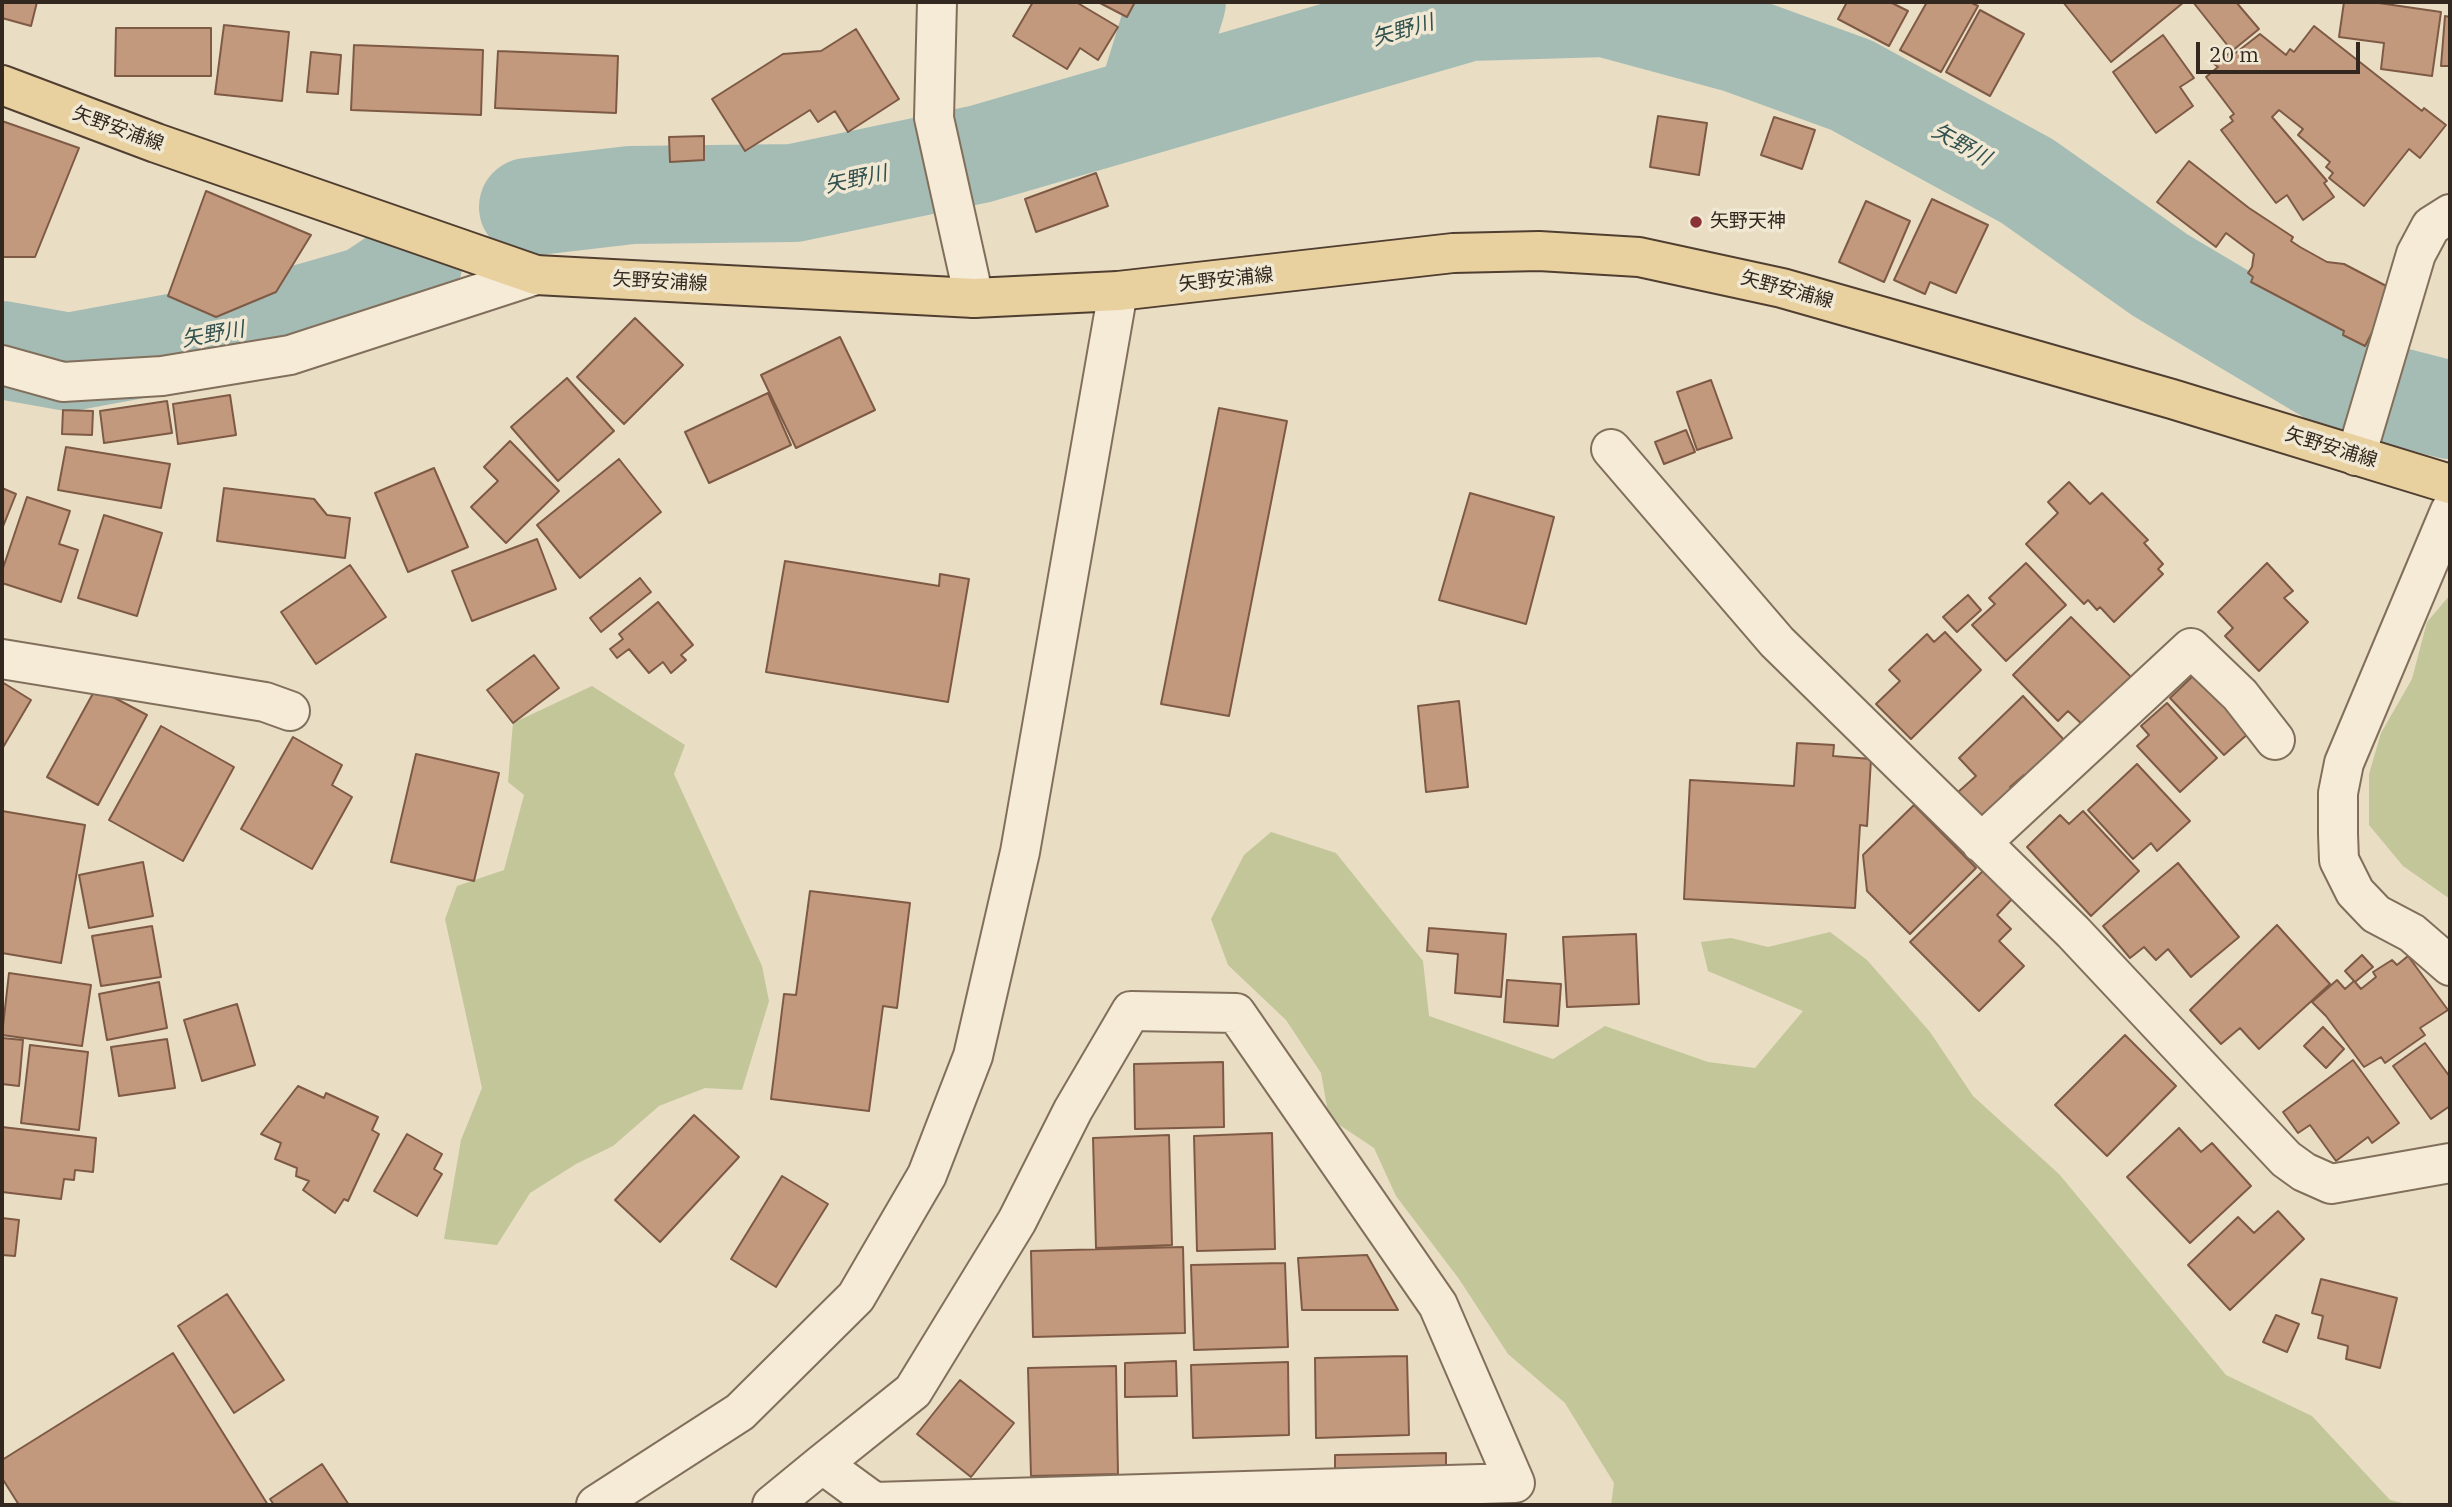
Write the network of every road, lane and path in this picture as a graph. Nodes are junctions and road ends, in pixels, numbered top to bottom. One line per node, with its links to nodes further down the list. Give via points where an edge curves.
1 (937, 2): 6 (street, via 934,118)
2 (2, 85): 4 (main road, 矢野安浦線)
3 (2450, 214): 9 (street, via 2431,226 2416,254)
4 (536, 275): 6 (main road, 矢野安浦線); 7 (street, via 290,355 162,376 63,382)
5 (1118, 291): 6 (main road, 矢野安浦線); 9 (main road, 矢野安浦線, via 1453,253 1539,251 1639,257 1782,288); 19 (street, via 1020,852 972,1056 927,1175 856,1297 740,1412)
6 (974, 298)
7 (2, 365)
8 (1611, 449): 15 (street, via 1777,642)
9 (2356, 456): 10 (main road, 矢野安浦線)
10 (2450, 484)
11 (2450, 511): 16 (street, via 2344,763 2338,793 2339,860 2355,892 2376,914 2412,933)
12 (2, 659): 13 (street, via 265,702)
13 (289, 711)
14 (2275, 740): 15 (street, via 2240,695 2191,648)
15 (1981, 844): 17 (street, via 2073,932 2286,1159 2304,1172 2331,1184)
16 (2450, 966)
17 (2450, 1163)
18 (822, 1464): 18 (street, via 874,1502 1515,1483 1438,1305 1236,1013 1131,1011 1073,1110 1017,1221 912,1391); 20 (street)
19 (596, 1505)
20 (772, 1505)

